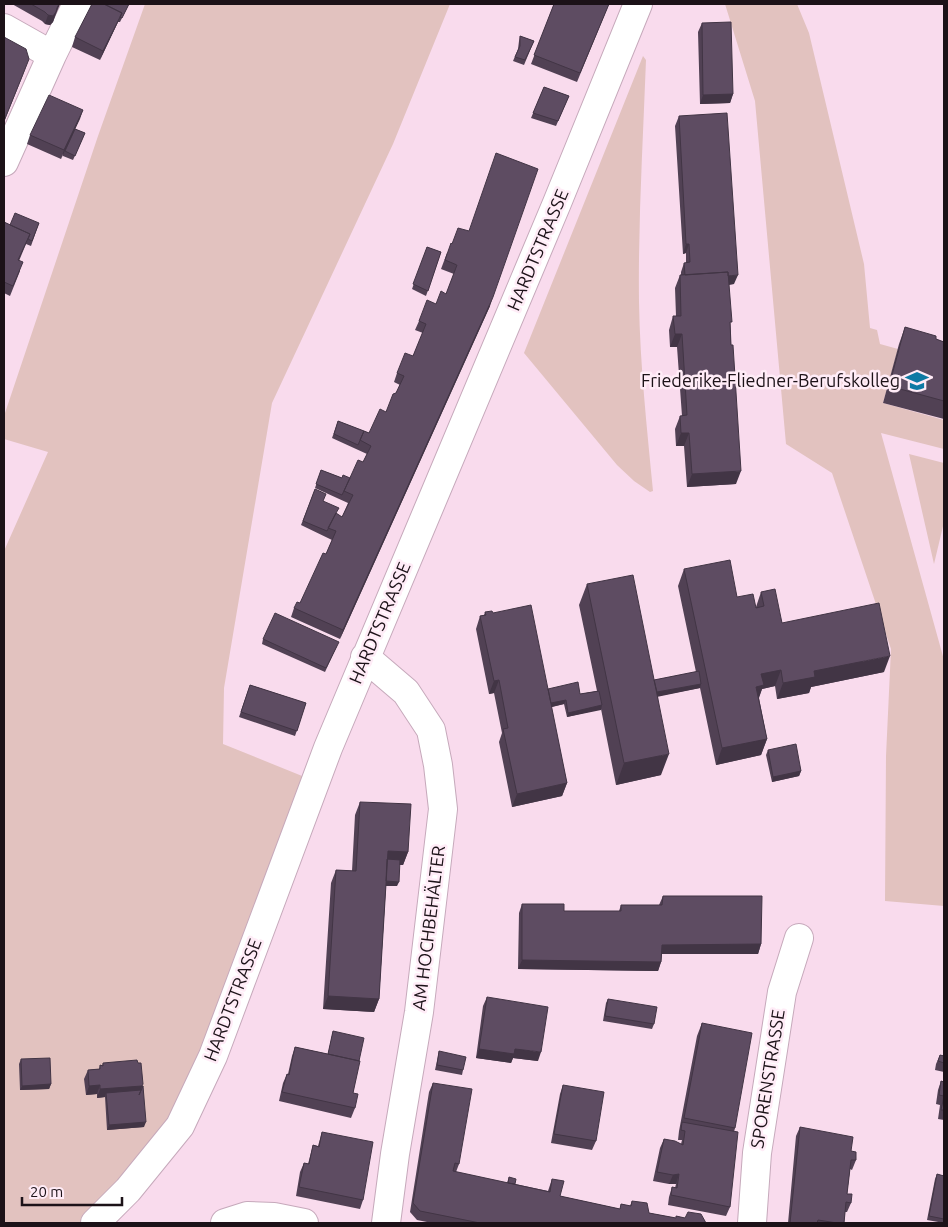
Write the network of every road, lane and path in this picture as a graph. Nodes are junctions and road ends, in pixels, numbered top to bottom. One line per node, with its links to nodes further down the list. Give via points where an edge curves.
1 (77, 4): 4 (street)
2 (638, 4): 6 (street, HARDTSTRASSE)
3 (4, 28): 4 (street)
4 (52, 54): 5 (street)
5 (4, 162)
6 (366, 656): 8 (street, HARDTSTRASSE, via 194,1100 180,1126 153,1161); 11 (street, AM HOCHBEHÄLTER, via 406,692 431,730 443,809 419,1012)
7 (799, 938): 12 (street, SPORENSTRASSE, via 782,992 757,1153)
8 (95, 1223)
9 (225, 1223): 10 (street, via 247,1216)
10 (304, 1223)
11 (386, 1223)
12 (752, 1223)

